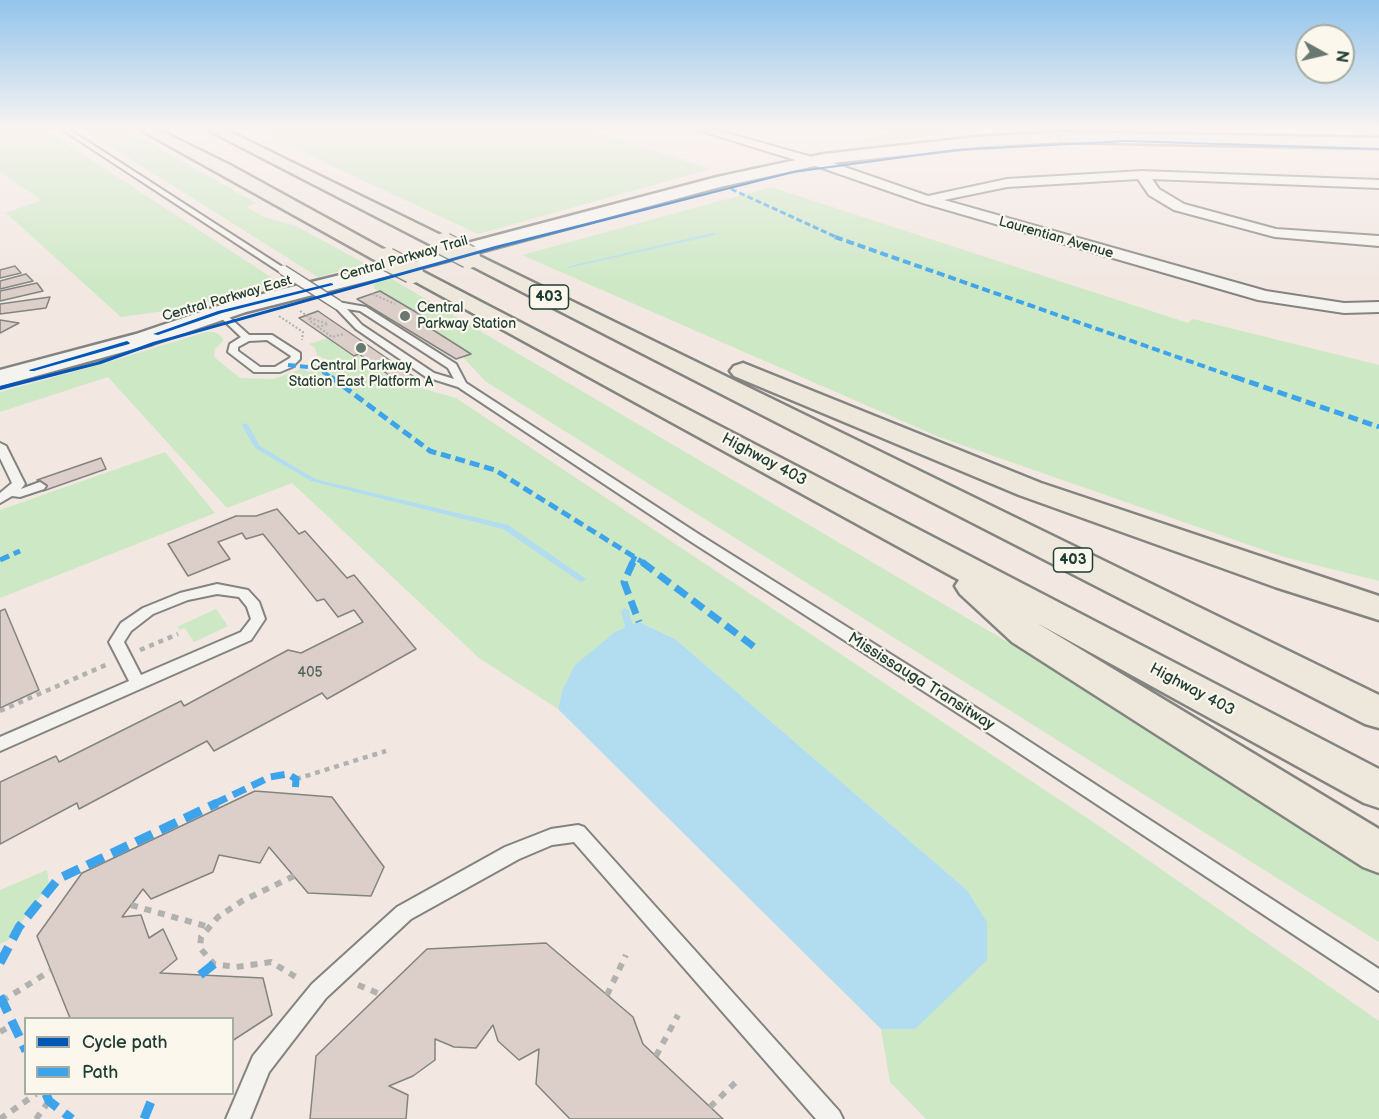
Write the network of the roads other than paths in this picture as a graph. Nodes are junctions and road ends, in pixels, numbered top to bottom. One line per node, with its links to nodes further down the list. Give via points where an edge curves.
1 (147, 182): 12 (lane, Mississauga Transitway, bridge)
2 (249, 182): 24 (highway, Highway 403 / 403, bridge)
3 (320, 182): 16 (highway, 403, bridge)
4 (716, 182): 14 (street, Central Parkway East)
5 (875, 182): 10 (street, Laurentian Avenue)
6 (1020, 182): 10 (street)
7 (1147, 182): 11 (street, via 1154,192 1179,207 1275,233)
8 (1332, 182): 9 (street)
9 (1379, 184)
10 (928, 200): 13 (street, Laurentian Avenue, via 1264,296 1344,308)
11 (1379, 241)
12 (338, 305): 20 (lane, Mississauga Transitway, via 359,327 430,375); 20 (lane, Mississauga Transitway, via 363,309 452,366)
13 (1379, 307)
14 (225, 318): 15 (street, Central Parkway East); 17 (lane)
15 (190, 321): 18 (street, Central Parkway East, via 129,329); 19 (street, Central Parkway East, via 144,339)
16 (629, 337): 25 (highway, via 694,351 1052,497); 27 (highway, 403)
17 (247, 338): 17 (lane, via 233,346 233,352 258,370 276,370 296,359 268,338)
18 (0, 363)
19 (0, 378)
20 (462, 385): 31 (lane, Mississauga Transitway)
21 (0, 446): 23 (lane, via 19,484)
22 (40, 486): 23 (lane)
23 (5, 496)
24 (931, 549): 29 (highway, Highway 403 / 403); 30 (highway, via 1025,633)
25 (1379, 608)
26 (137, 682): 26 (lane, via 246,636 258,619 254,605 243,593 217,589 185,596 148,611 126,627 116,642); 28 (lane)
27 (1379, 712)
28 (0, 744)
29 (1379, 790)
30 (1379, 853)
31 (1379, 981)
32 (238, 1119): 33 (lane, via 261,1064 319,992 404,913 512,854 551,837 578,833)
33 (831, 1119)

